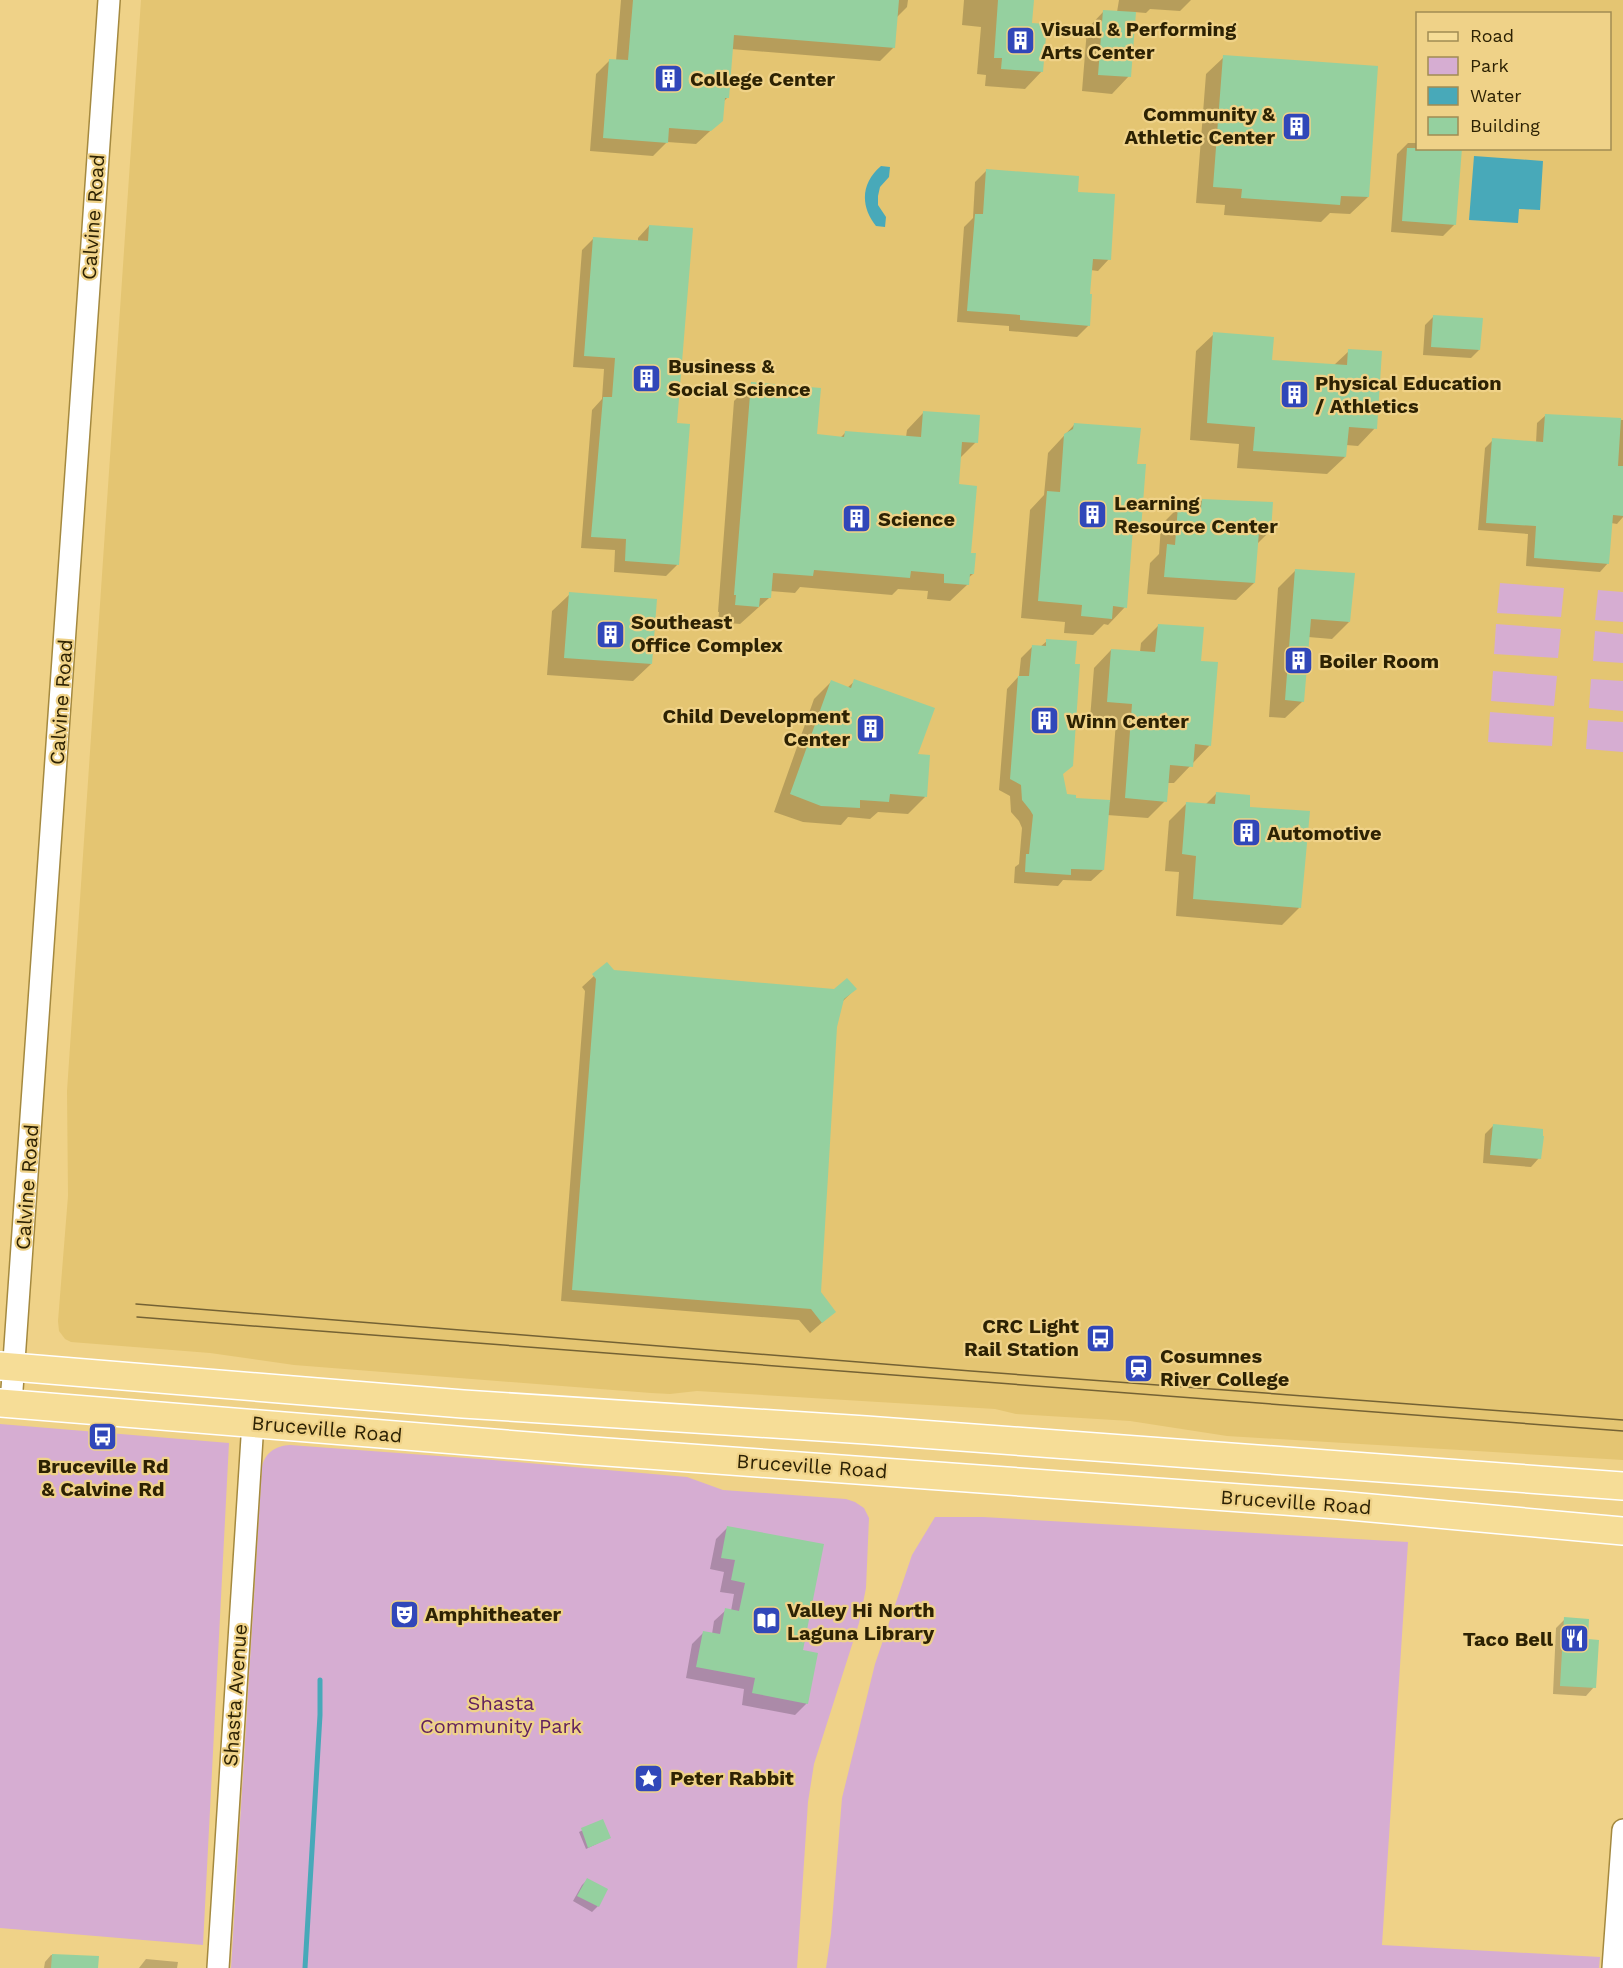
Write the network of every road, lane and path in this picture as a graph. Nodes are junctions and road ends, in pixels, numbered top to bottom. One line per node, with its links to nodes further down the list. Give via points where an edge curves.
1 (109, 0): 2 (street, Calvine Road)
2 (7, 1367): 3 (street, Calvine Road); 4 (main road, Bruceville Road)
3 (5, 1403): 5 (main road, Bruceville Road)
4 (463, 1404): 5 (main road, via 440,1415 419,1416 262,1407 253,1415); 6 (main road, Bruceville Road)
5 (253, 1422): 7 (main road, Bruceville Road, via 603,1452 1361,1507); 9 (street, Shasta Avenue)
6 (1623, 1486)
7 (1623, 1531)
8 (1623, 1830): 10 (street)
9 (218, 1968)
10 (1613, 1968)

